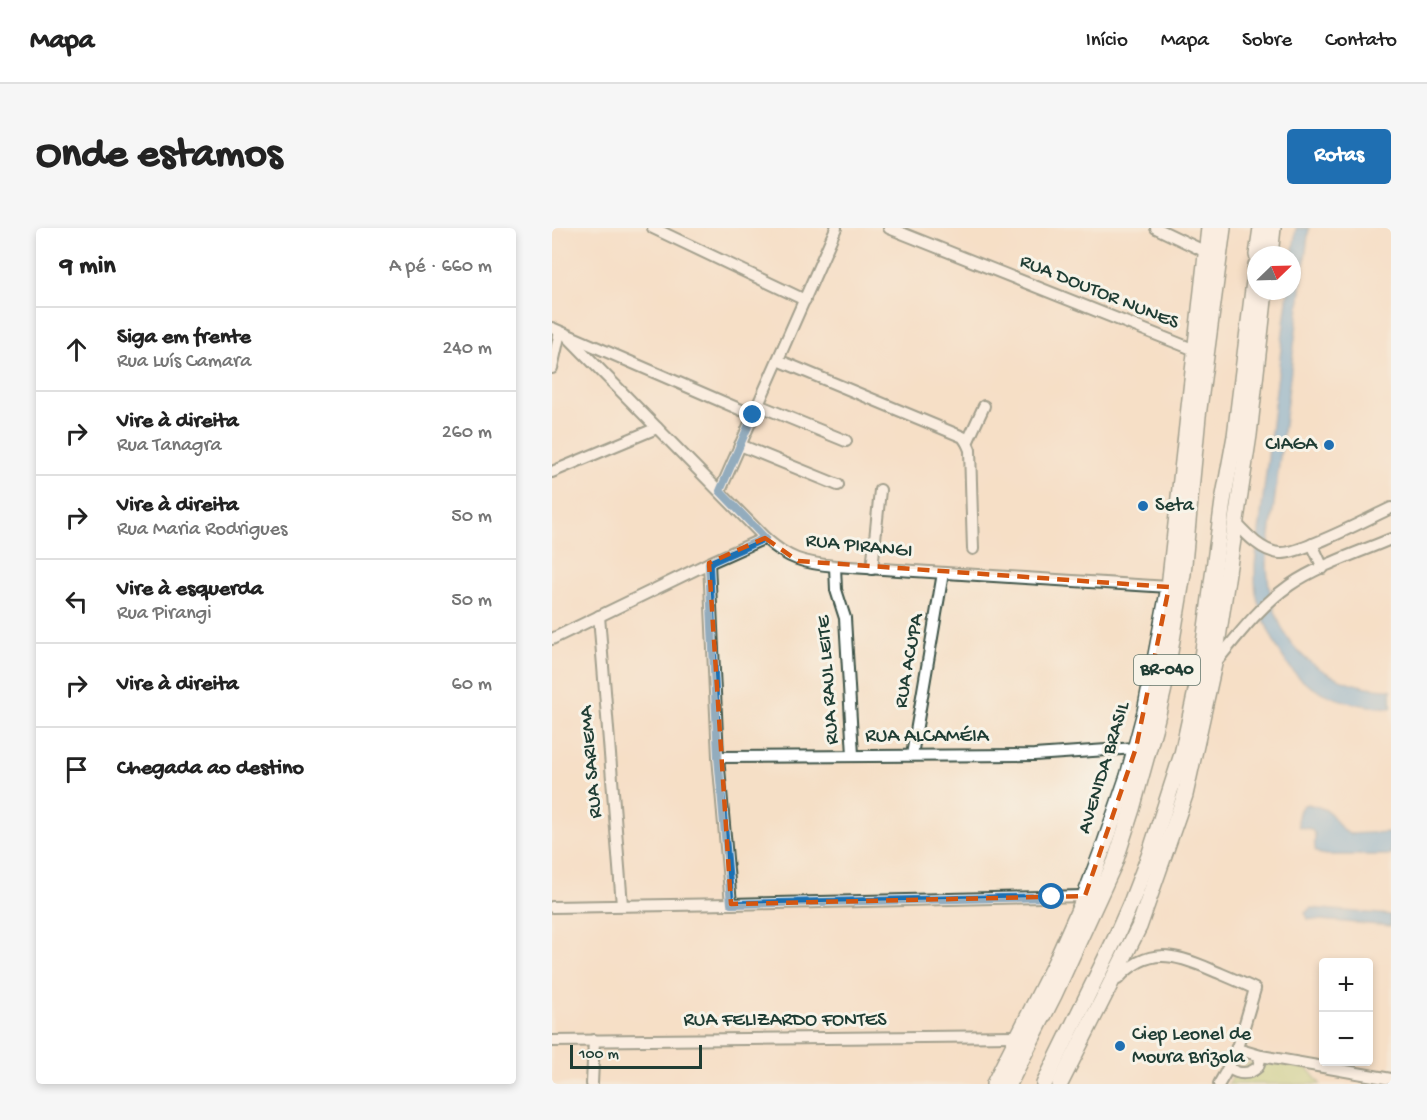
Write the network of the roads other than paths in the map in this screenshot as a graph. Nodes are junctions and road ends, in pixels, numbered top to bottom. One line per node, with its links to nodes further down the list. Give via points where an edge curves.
1 (653, 228): 12 (street)
2 (836, 228): 12 (street)
3 (889, 228): 16 (street, RUA DOUTOR NUNES)
4 (1156, 228): 11 (street)
5 (1209, 228): 11 (highway, AVENIDA BRASIL)
6 (1222, 228): 54 (highway, AVENIDA BRASIL / BR-040, via 1183,574 1164,688 1115,862)
7 (1261, 228): 9 (highway)
8 (1273, 228): 10 (highway)
9 (1258, 246)
10 (1271, 246)
11 (1206, 252): 16 (highway, AVENIDA BRASIL)
12 (805, 300): 17 (street)
13 (1251, 300): 66 (highway, BR-040, via 1203,654 1182,754 1132,900)
14 (1264, 300): 30 (highway)
15 (559, 331): 18 (street); 20 (street); 21 (street, RUA PIRANGI)
16 (1195, 350): 40 (highway, AVENIDA BRASIL)
17 (778, 360): 20 (street); 23 (street, via 957,434)
18 (552, 368)
19 (984, 406): 23 (street)
20 (756, 410): 22 (street); 24 (street)
21 (657, 428): 25 (street); 28 (street, RUA PIRANGI)
22 (846, 441)
23 (967, 442): 34 (street)
24 (740, 445): 26 (street); 28 (street)
25 (552, 472)
26 (838, 485)
27 (880, 490): 38 (street)
28 (720, 491): 31 (street, RUA PIRANGI)
29 (1391, 508): 33 (street)
30 (1235, 522): 33 (street, via 1254,542 1280,554); 43 (highway)
31 (765, 538): 35 (street); 36 (street, RUA PIRANGI, via 798,561)
32 (1391, 539): 37 (street)
33 (1312, 544): 37 (street)
34 (973, 549)
35 (709, 563): 41 (street); 47 (street)
36 (835, 566): 38 (street, RUA PIRANGI); 45 (street, RUA RAUL LEITE, via 836,590 845,618)
37 (1323, 568): 43 (street, via 1293,583 1259,610)
38 (872, 569): 39 (street, RUA PIRANGI)
39 (944, 573): 40 (street, RUA PIRANGI); 46 (street, RUA ACUPA)
40 (1169, 586): 44 (highway, AVENIDA BRASIL)
41 (599, 616): 42 (street); 50 (street, RUA SARIEMA)
42 (552, 639)
43 (1214, 664): 52 (highway, via 1185,795)
44 (1136, 748): 46 (street, RUA ALCAMÉIA, via 1034,755); 48 (highway, AVENIDA BRASIL); 54 (highway, via 1130,791)
45 (853, 755): 46 (street, RUA ALCAMÉIA); 47 (street, RUA ALCAMÉIA)
46 (912, 755)
47 (718, 757): 49 (street)
48 (1085, 896): 49 (street); 56 (highway, AVENIDA BRASIL)
49 (731, 904): 50 (street)
50 (622, 905): 51 (street)
51 (552, 907)
52 (1129, 945): 53 (street); 55 (highway)
53 (1150, 957): 55 (street, via 1125,970); 59 (street, via 1183,958 1255,988)
54 (1054, 995): 65 (highway, AVENIDA BRASIL / BR-040)
55 (1104, 996): 67 (highway)
56 (1018, 1036): 57 (street, RUA FELIZARDO FONTES); 64 (highway, AVENIDA BRASIL)
57 (594, 1040): 58 (street, RUA FELIZARDO FONTES); 63 (street)
58 (552, 1041)
59 (1238, 1049): 60 (street); 61 (street)
60 (1261, 1056): 61 (street, via 1258,1067 1249,1073); 62 (street)
61 (1229, 1068): 68 (street)
62 (1391, 1079)
63 (592, 1084)
64 (994, 1084)
65 (1009, 1084)
66 (1044, 1084)
67 (1060, 1084)
68 (1219, 1084)

